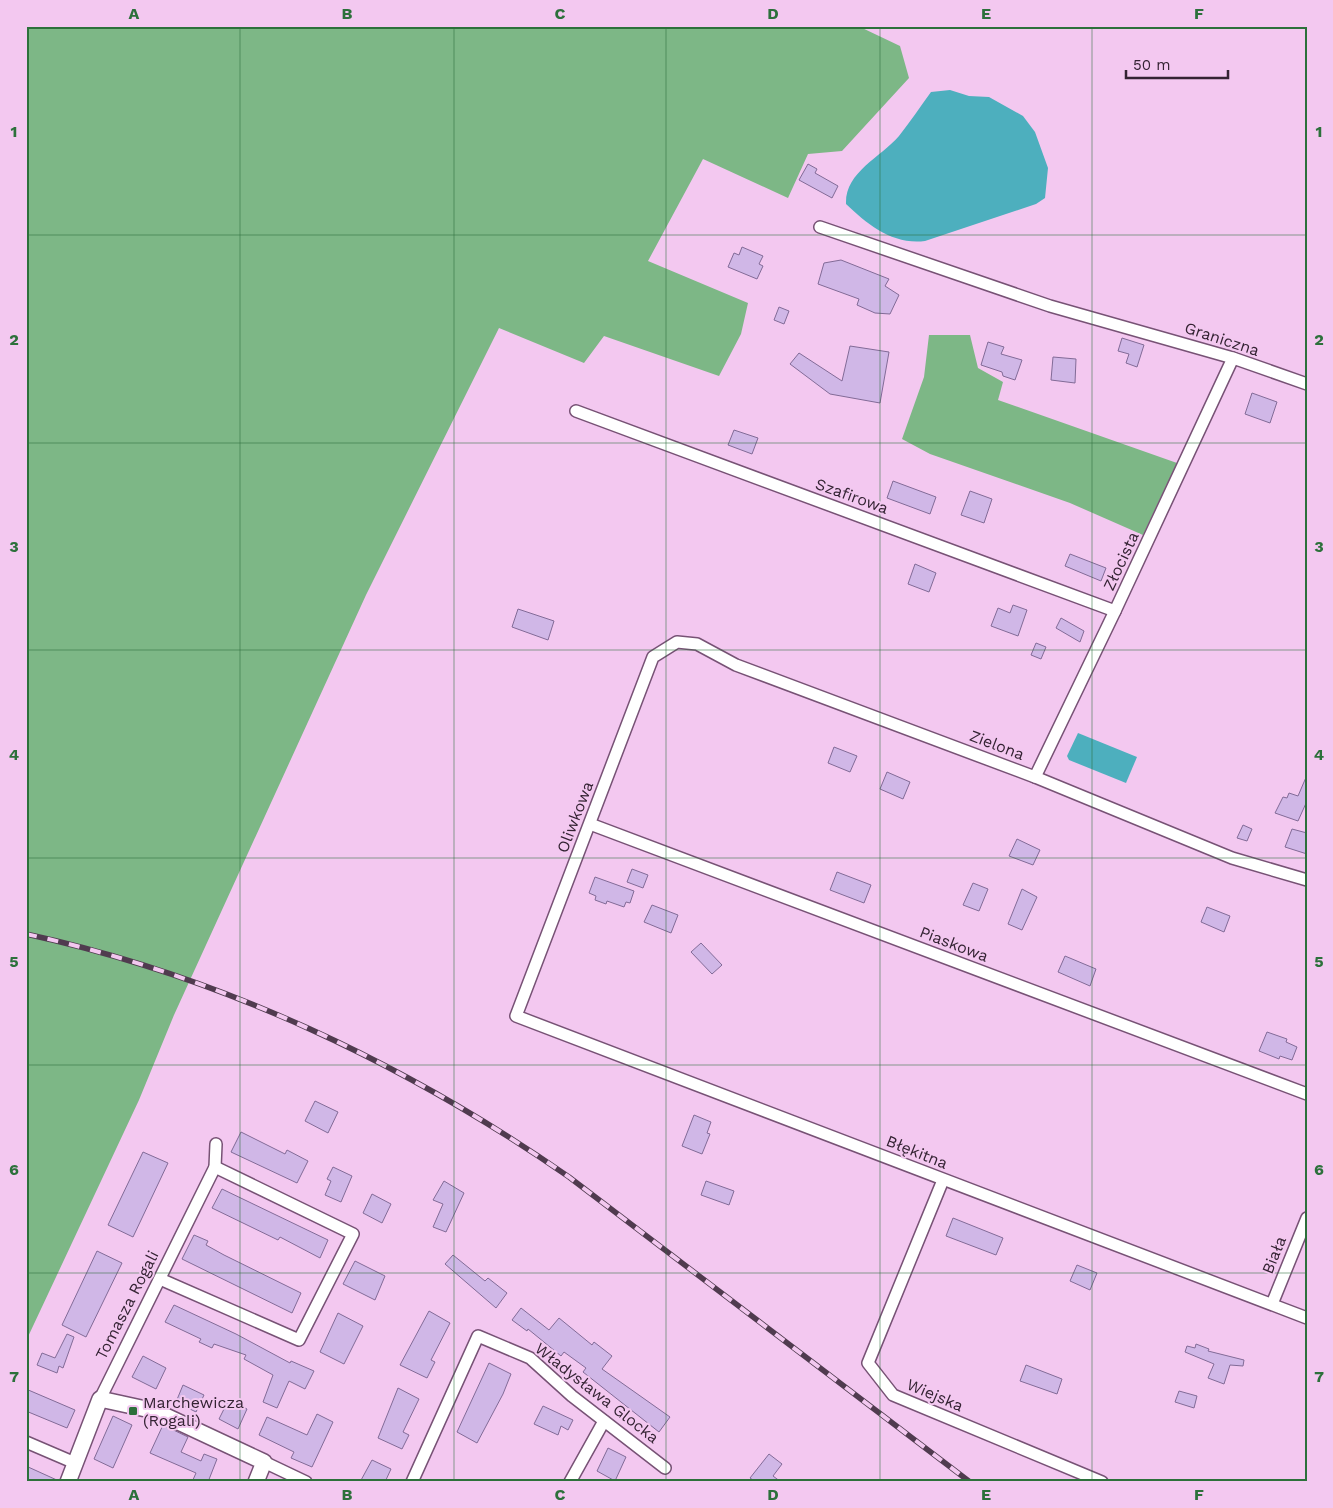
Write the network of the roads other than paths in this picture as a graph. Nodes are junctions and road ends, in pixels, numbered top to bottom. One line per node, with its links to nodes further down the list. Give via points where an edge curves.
1 (820, 226): 2 (street, Graniczna, via 1050,306)
2 (1233, 358): 3 (street, Graniczna); 5 (street, Złocista)
3 (1307, 384)
4 (576, 411): 5 (street, Szafirowa)
5 (1116, 611): 7 (street, Złocista)
6 (677, 642): 7 (street, Zielona, via 697,644 736,665); 8 (street, Oliwkowa, via 653,657)
7 (1035, 776): 9 (street, Zielona, via 1232,858)
8 (590, 824): 10 (street, Oliwkowa); 11 (street, Piaskowa)
9 (1307, 880)
10 (516, 1016): 14 (street, Błękitna)
11 (1307, 1094)
12 (216, 1144): 13 (street, Tomasza Rogali)
13 (215, 1167): 16 (street, Tomasza Rogali); 16 (street, via 353,1234 299,1340)
14 (942, 1180): 17 (street, Błękitna); 30 (street, Wiejska, via 868,1363 893,1395)
15 (1307, 1218): 17 (street, Biała)
16 (160, 1279): 19 (street, Tomasza Rogali)
17 (1272, 1304): 18 (street, Błękitna)
18 (1307, 1318)
19 (100, 1399): 22 (street, Tomasza Rogali); 23 (street, via 155,1411)
20 (604, 1420): 24 (street, Władysława Glocka); 28 (street, Władysława Glocka, via 530,1358 478,1336); 29 (street)
21 (26, 1442): 22 (street)
22 (75, 1462): 25 (street, Tomasza Rogali)
23 (264, 1462): 26 (street); 27 (street)
24 (665, 1468)
25 (68, 1482)
26 (256, 1482)
27 (306, 1482)
28 (412, 1482)
29 (570, 1482)
30 (1102, 1482)

